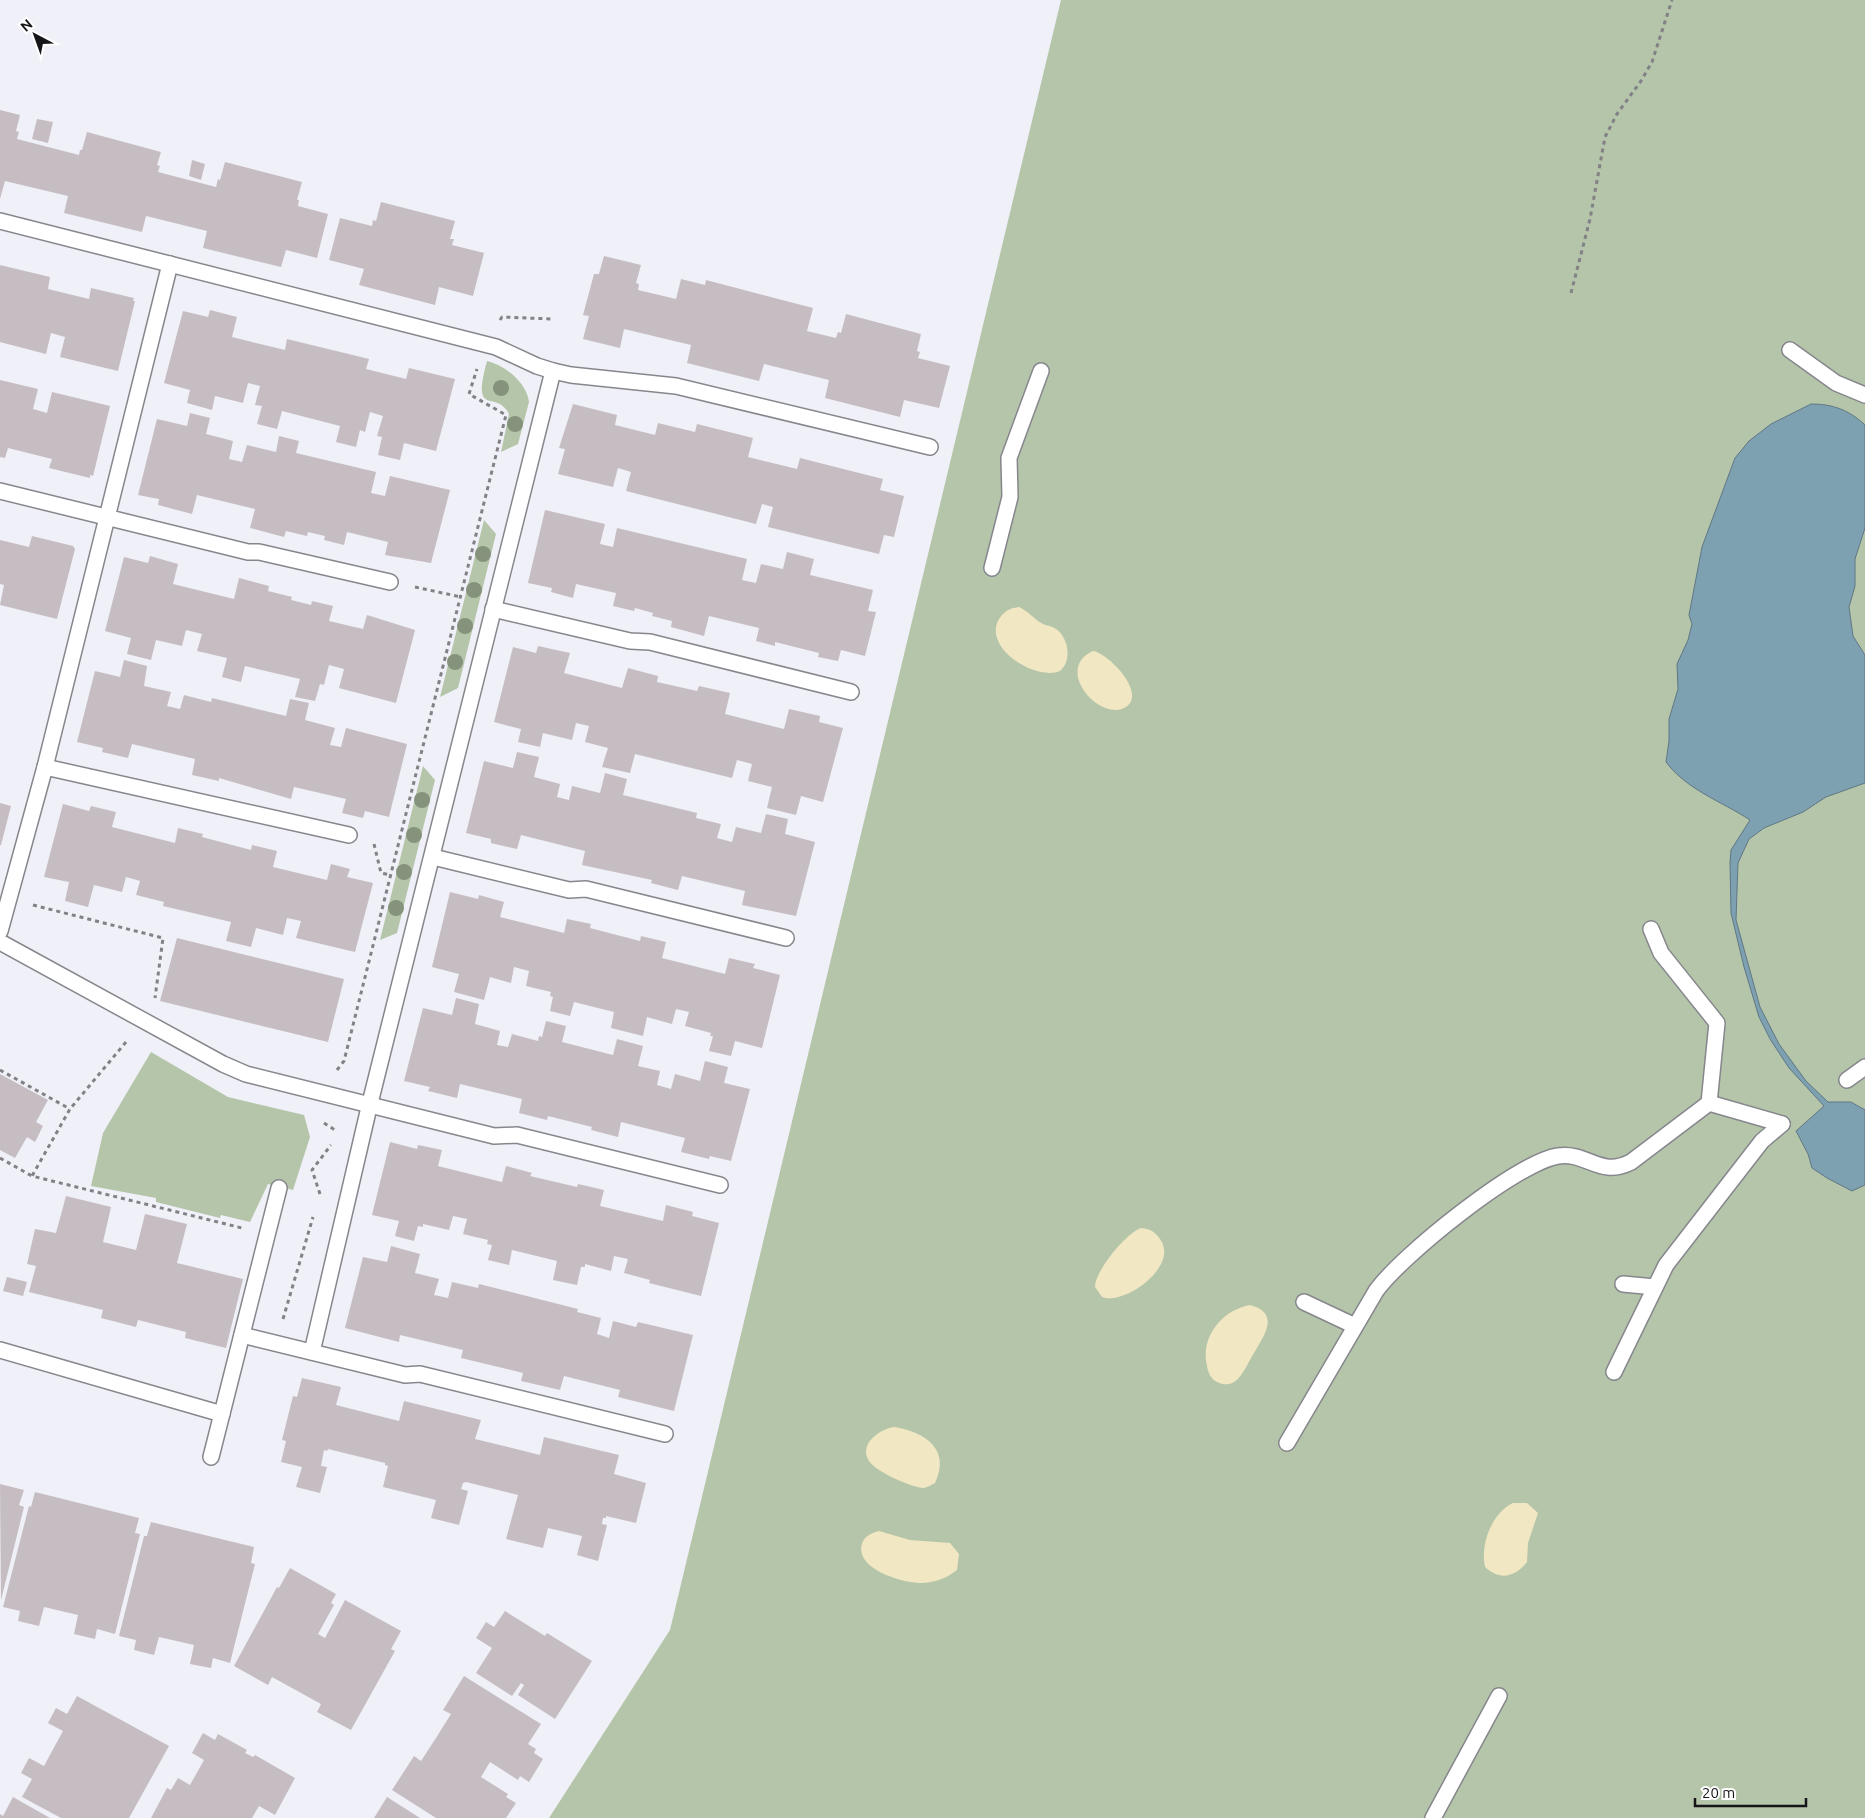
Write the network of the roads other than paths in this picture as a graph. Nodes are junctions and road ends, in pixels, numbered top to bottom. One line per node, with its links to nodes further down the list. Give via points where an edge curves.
1 (0, 221): 2 (lane)
2 (170, 264): 4 (lane, via 502,348); 9 (lane)
3 (1790, 350): 6 (lane, via 1836,384)
4 (553, 371): 7 (lane, via 676,386); 12 (lane)
5 (1041, 371): 10 (lane, via 1009,458 1010,497)
6 (1865, 395)
7 (930, 447)
8 (0, 491): 9 (lane)
9 (106, 518): 11 (lane); 14 (lane)
10 (992, 568)
11 (390, 582)
12 (493, 609): 13 (lane, via 630,641 650,642); 16 (lane)
13 (851, 692)
14 (45, 767): 15 (lane); 18 (lane)
15 (349, 835)
16 (433, 857): 19 (lane, via 569,890 586,889); 23 (lane)
17 (1651, 929): 24 (lane, via 1661,953 1718,1023)
18 (0, 932)
19 (786, 938)
20 (0, 942): 23 (lane, via 229,1067 246,1074)
21 (1865, 1067): 22 (lane)
22 (1847, 1080)
23 (370, 1103): 25 (lane, via 494,1136 517,1135); 33 (lane)
24 (1709, 1103): 28 (lane, via 1782,1124 1762,1141 1666,1265); 30 (lane, via 1620,1168 1608,1169 1580,1158 1558,1156 1538,1162 1509,1178 1420,1246 1387,1276)
25 (720, 1184)
26 (279, 1188): 31 (lane)
27 (1623, 1284): 28 (lane)
28 (1655, 1287): 34 (lane)
29 (1304, 1302): 30 (lane)
30 (1355, 1326): 37 (lane)
31 (242, 1335): 33 (lane); 35 (lane)
32 (0, 1350): 35 (lane)
33 (312, 1352): 36 (lane, via 405,1375 420,1374)
34 (1614, 1372)
35 (222, 1414): 38 (lane)
36 (665, 1434)
37 (1287, 1443)
38 (211, 1457)
39 (1499, 1696): 40 (lane)
40 (1433, 1818)

